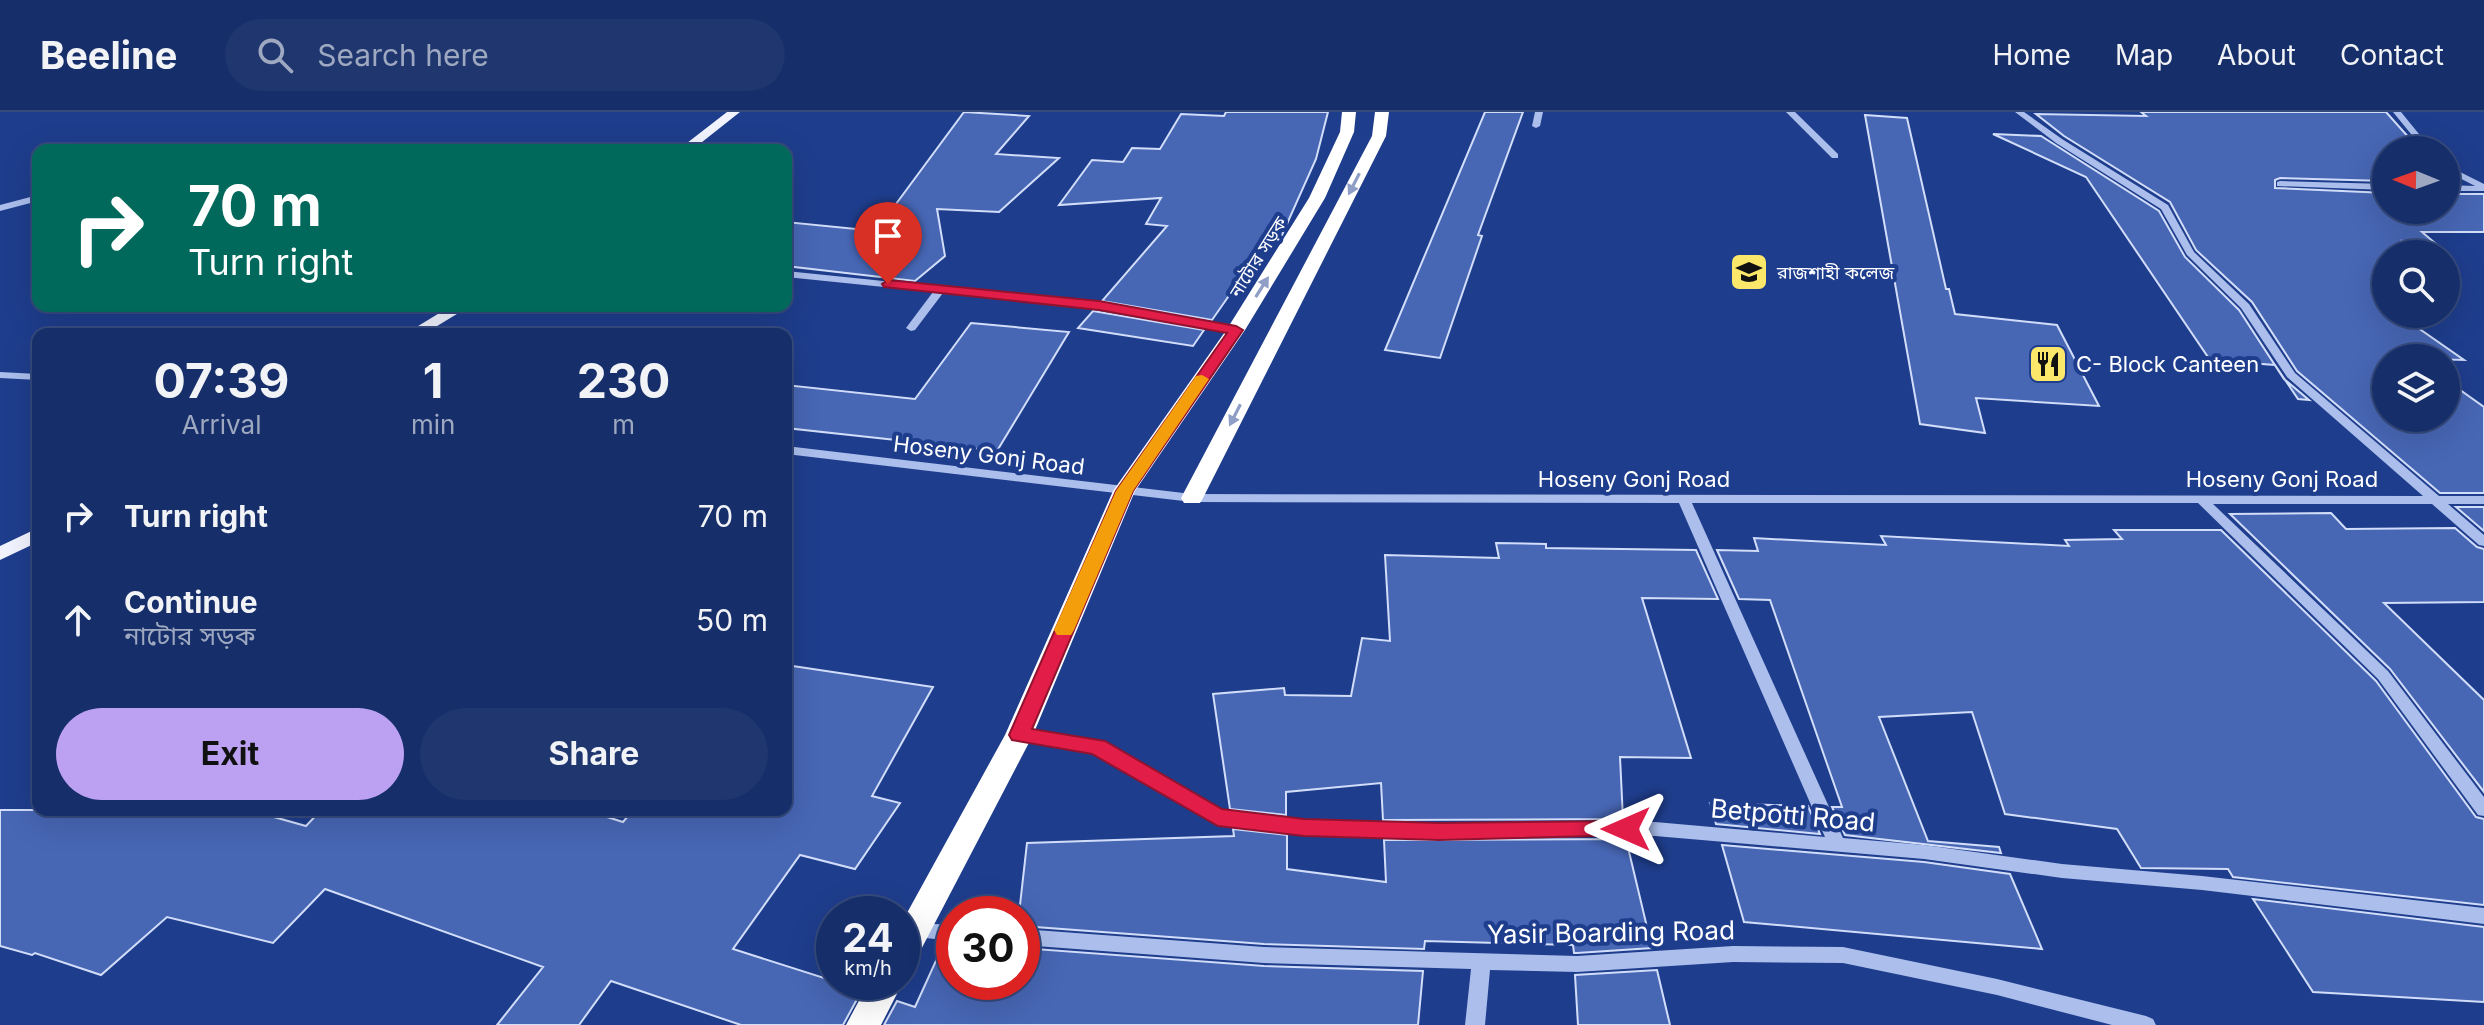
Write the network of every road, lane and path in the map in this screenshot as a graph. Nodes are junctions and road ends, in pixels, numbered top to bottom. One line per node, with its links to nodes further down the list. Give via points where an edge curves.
1 (734, 112): 10 (main road)
2 (1349, 112): 24 (highway, নাটোর সড়ক, one-way to 2, via 1317,198 1347,132)
3 (1382, 112): 29 (highway, one-way to 29, via 1379,136)
4 (1539, 112): 8 (street)
5 (1790, 112): 11 (street)
6 (2019, 112): 31 (street, via 2165,207 2190,253 2245,306 2291,375)
7 (2397, 112): 9 (street)
8 (1536, 126)
9 (2417, 136)
10 (692, 144)
11 (1835, 156)
12 (2460, 175): 16 (street)
13 (2280, 184): 14 (street)
14 (2372, 187)
15 (2460, 188): 16 (street)
16 (2484, 188)
17 (32, 200): 18 (street)
18 (0, 208)
19 (792, 275): 20 (street)
20 (941, 289): 23 (street); 24 (street, via 1099,306)
21 (452, 312): 22 (main road)
22 (424, 328)
23 (911, 328)
24 (1236, 330): 28 (highway, নাটোর সড়ক)
25 (0, 375): 26 (street)
26 (32, 377)
27 (792, 451): 28 (street, Hoseny Gonj Road)
28 (1124, 491): 29 (street, Hoseny Gonj Road); 37 (highway, নাটোর সড়ক)
29 (1192, 498): 30 (street, Hoseny Gonj Road)
30 (1684, 499): 32 (street, Hoseny Gonj Road); 39 (street)
31 (2433, 499): 32 (street, Hoseny Gonj Road); 33 (street, Hoseny Gonj Road); 35 (street)
32 (2202, 500): 38 (street, via 2383,675)
33 (2484, 500)
34 (32, 537): 36 (main road)
35 (2484, 542)
36 (0, 554)
37 (1019, 735): 39 (street, Betpotti Road, via 1097,747 1218,817 1304,827 1439,832 1655,829); 41 (highway, নাটোর সড়ক)
38 (2484, 810)
39 (1837, 845): 40 (street, Betpotti Road)
40 (2484, 916)
41 (920, 920)
42 (1040, 938): 43 (street, Yasir Boarding Road, via 1264,955)
43 (1481, 962): 46 (street); 47 (street, Yasir Boarding Road, via 1843,955)
44 (876, 1000): 45 (highway)
45 (863, 1025)
46 (1475, 1025)
47 (2146, 1025)

